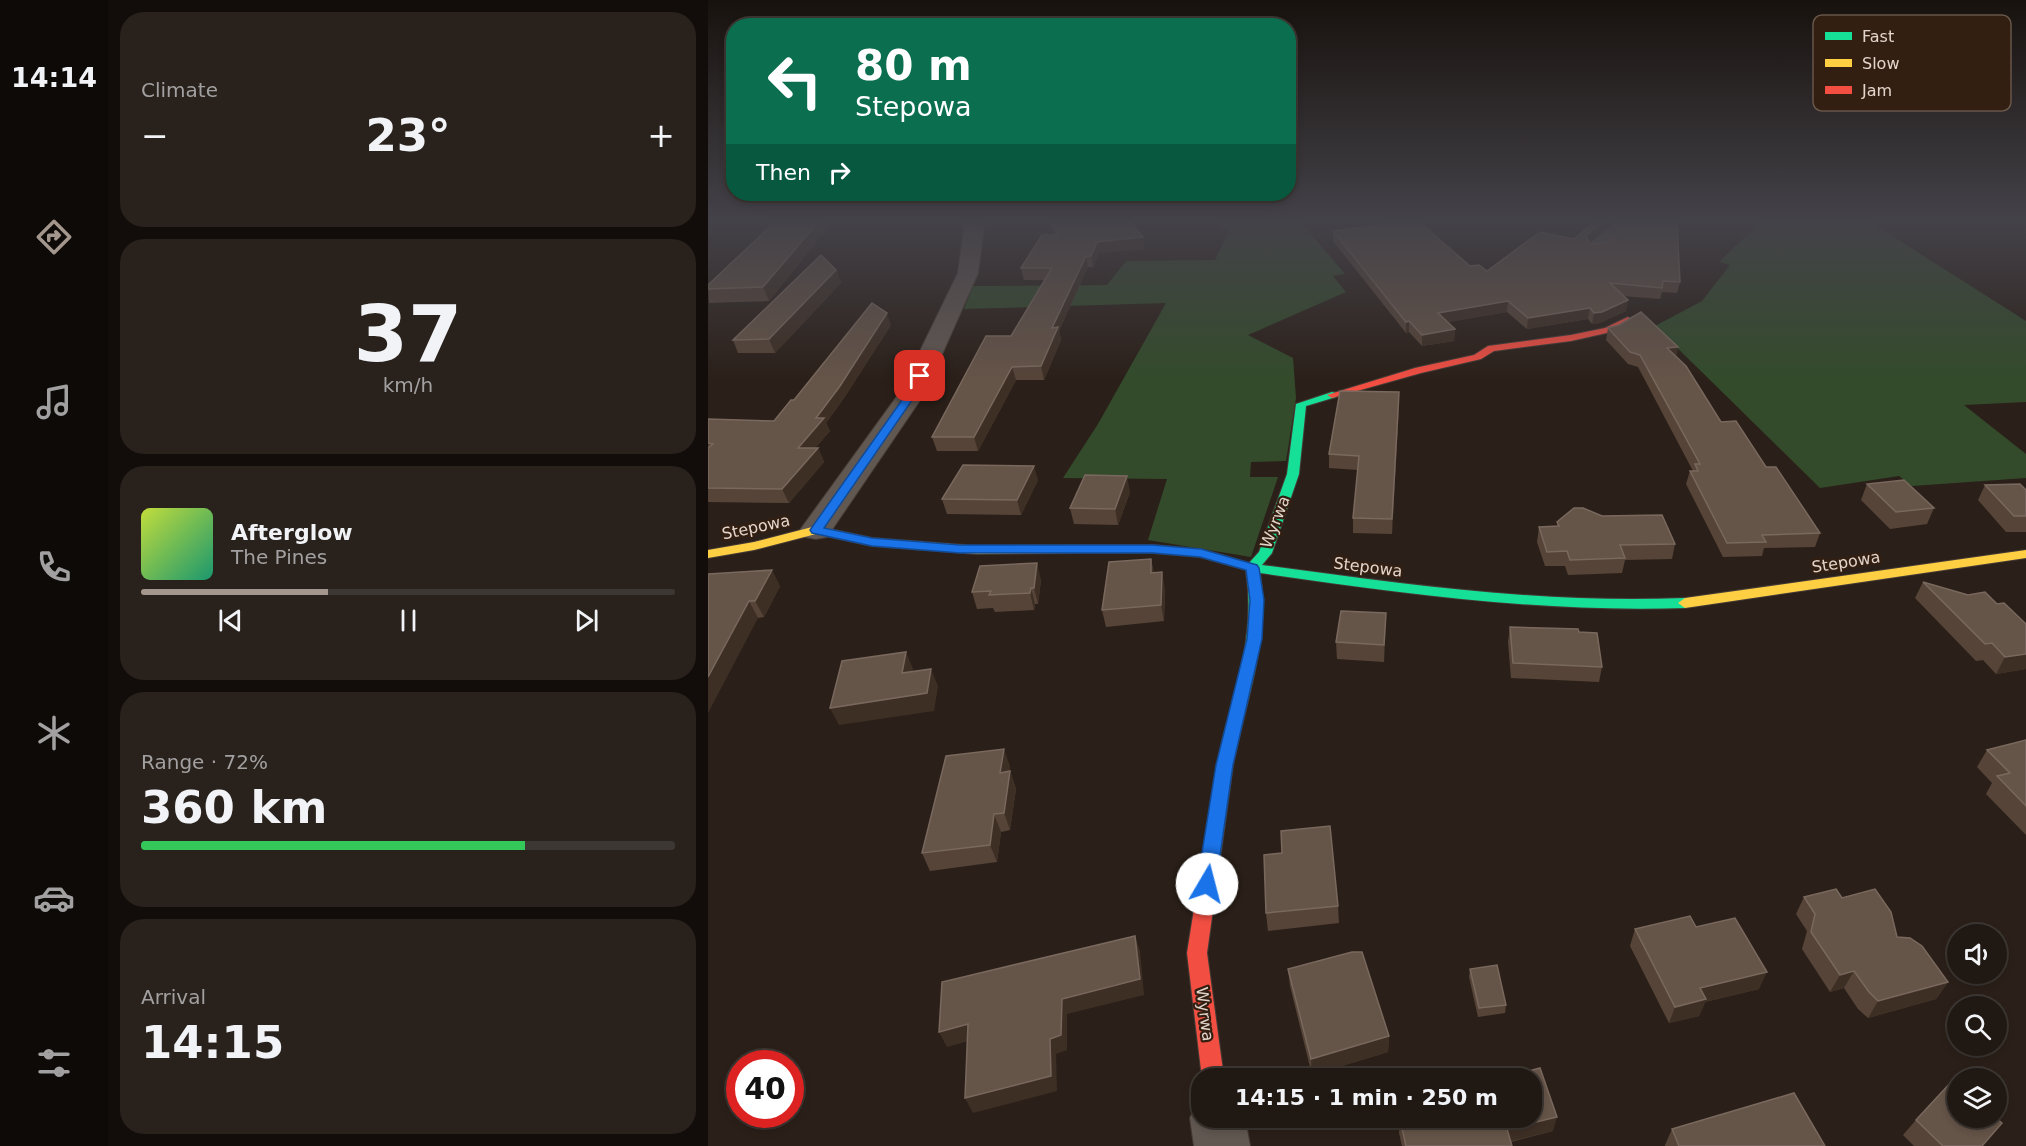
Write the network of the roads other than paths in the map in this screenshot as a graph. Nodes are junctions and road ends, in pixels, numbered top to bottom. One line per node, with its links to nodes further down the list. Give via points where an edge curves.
1 (968, 273): 3 (street, via 912,393)
2 (1628, 320): 6 (street, Wyrwa, via 1608,330 1571,338 1491,348 1477,357 1301,405 1293,474 1265,553)
3 (816, 530): 4 (street, Stepowa); 6 (street, Stepowa, via 872,542 977,550 1153,549 1201,553)
4 (708, 554)
5 (2026, 554): 6 (street, Stepowa, via 1693,603 1634,605 1542,602)
6 (1252, 568): 7 (street, Wyrwa, via 1257,600 1255,639 1225,765 1197,953)
7 (1212, 1068)
8 (1219, 1128): 9 (street)
9 (1222, 1146)

